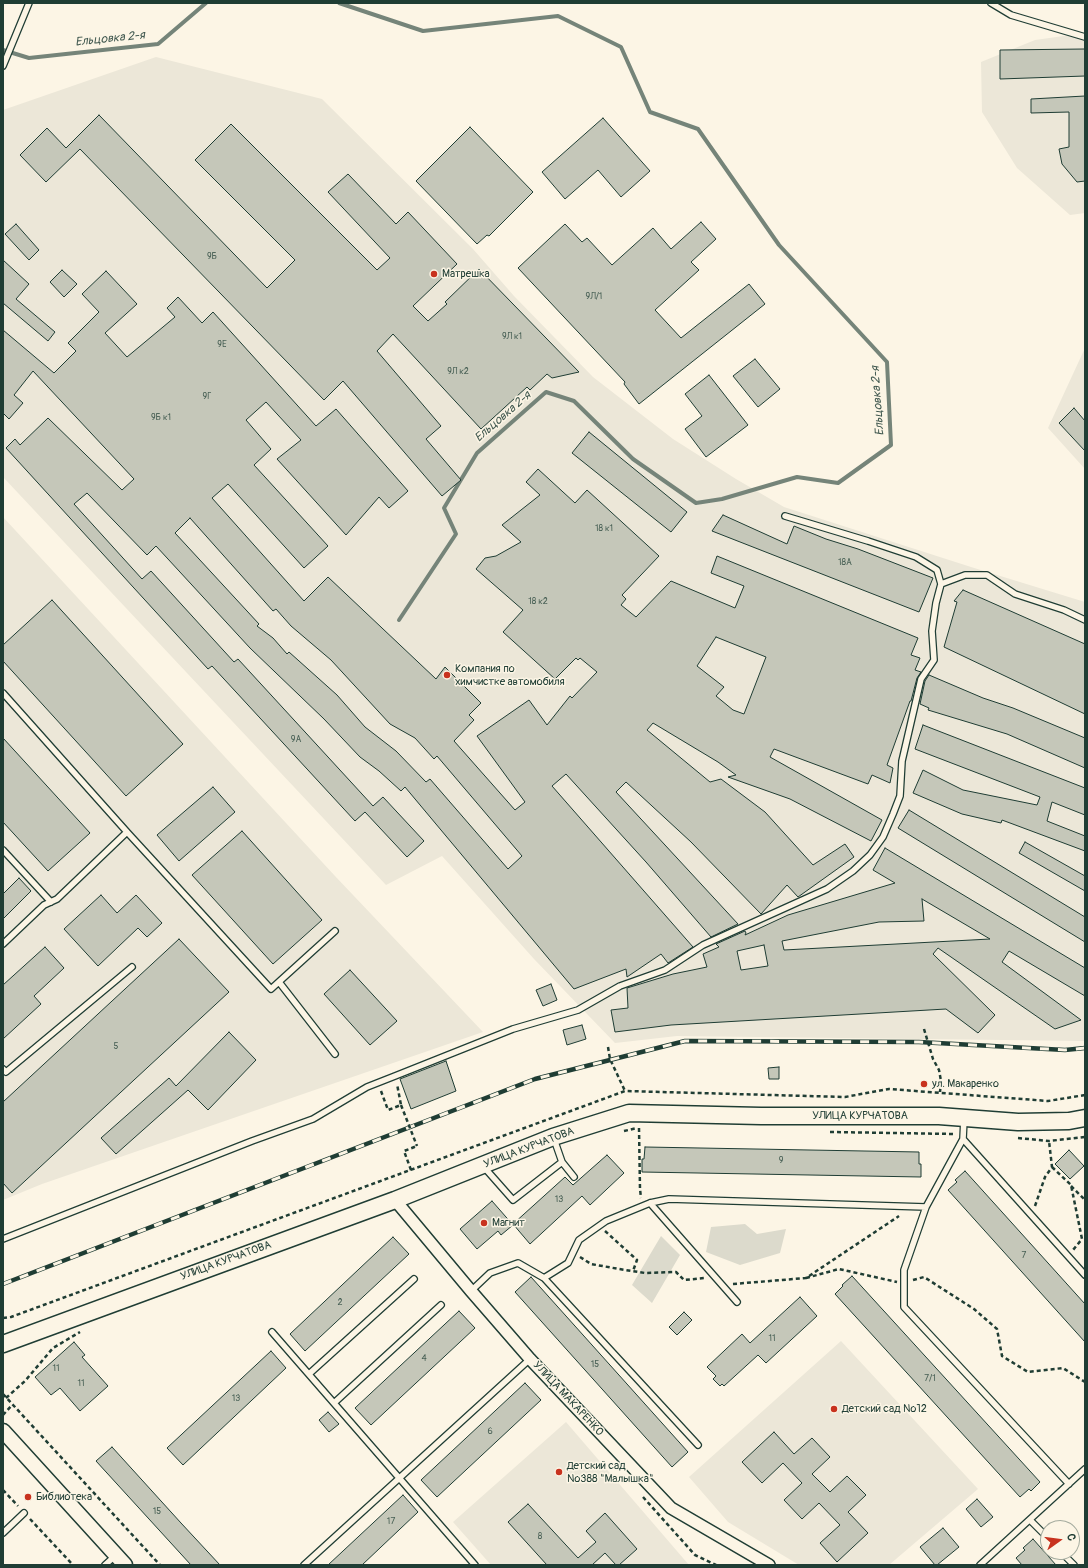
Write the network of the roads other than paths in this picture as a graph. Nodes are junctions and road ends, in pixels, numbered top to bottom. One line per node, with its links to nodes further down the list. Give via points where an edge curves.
1 (29, 3): 4 (lane)
2 (991, 3): 3 (lane, via 1010,15)
3 (1085, 37)
4 (3, 66)
5 (785, 516): 6 (lane, via 916,557 937,570)
6 (941, 584): 7 (lane, via 964,575 987,575 1015,594 1064,610); 28 (lane, via 932,631 934,660 920,679 902,761 900,796 883,837 870,855 827,889 709,942 666,970 620,986 578,1010 513,1029 367,1087 312,1119)
7 (1085, 620)
8 (3, 692): 9 (lane)
9 (127, 832): 11 (lane); 15 (lane, via 271,989)
10 (3, 850): 11 (lane)
11 (51, 902): 13 (lane, via 44,905)
12 (335, 931): 15 (lane)
13 (3, 944)
14 (132, 967): 17 (lane, via 6,1072)
15 (279, 982): 16 (lane)
16 (335, 1054)
17 (3, 1068)
18 (964, 1118): 19 (main road, УЛИЦА КУРЧАТОВА, via 1018,1122 1069,1122); 20 (main road, УЛИЦА КУРЧАТОВА, via 629,1113); 21 (lane)
19 (1085, 1118)
20 (553, 1137): 22 (lane); 23 (main road, УЛИЦА КУРЧАТОВА)
21 (964, 1139): 27 (lane); 29 (lane)
22 (562, 1162): 23 (lane, via 513,1200); 24 (lane)
23 (482, 1166): 25 (main road, УЛИЦА КУРЧАТОВА)
24 (574, 1177)
25 (395, 1200): 32 (street, УЛИЦА МАКАРЕНКО); 36 (main road, УЛИЦА КУРЧАТОВА)
26 (650, 1203): 27 (lane, via 671,1199); 30 (lane, via 606,1221 579,1240 568,1263); 33 (lane)
27 (926, 1207): 44 (lane, via 904,1270 904,1307)
28 (3, 1239)
29 (1085, 1276)
30 (544, 1278): 32 (lane, via 518,1263 490,1273); 41 (lane)
31 (414, 1279): 38 (lane)
32 (471, 1292): 37 (street, УЛИЦА МАКАРЕНКО)
33 (737, 1302)
34 (441, 1305): 39 (lane)
35 (272, 1332): 38 (lane)
36 (3, 1344)
37 (530, 1359): 43 (lane); 53 (street, УЛИЦА МАКАРЕНКО, via 671,1508)
38 (309, 1374): 39 (lane)
39 (334, 1403): 43 (lane)
40 (4, 1434): 49 (street)
41 (698, 1445)
42 (1085, 1469): 44 (lane)
43 (400, 1478): 51 (lane); 52 (lane)
44 (1069, 1484): 46 (lane)
45 (24, 1513): 48 (lane)
46 (1030, 1520): 47 (lane); 54 (lane)
47 (1040, 1530)
48 (3, 1533)
49 (121, 1560): 50 (lane)
50 (105, 1565)
51 (304, 1565)
52 (475, 1565)
53 (770, 1565)
54 (980, 1565)

